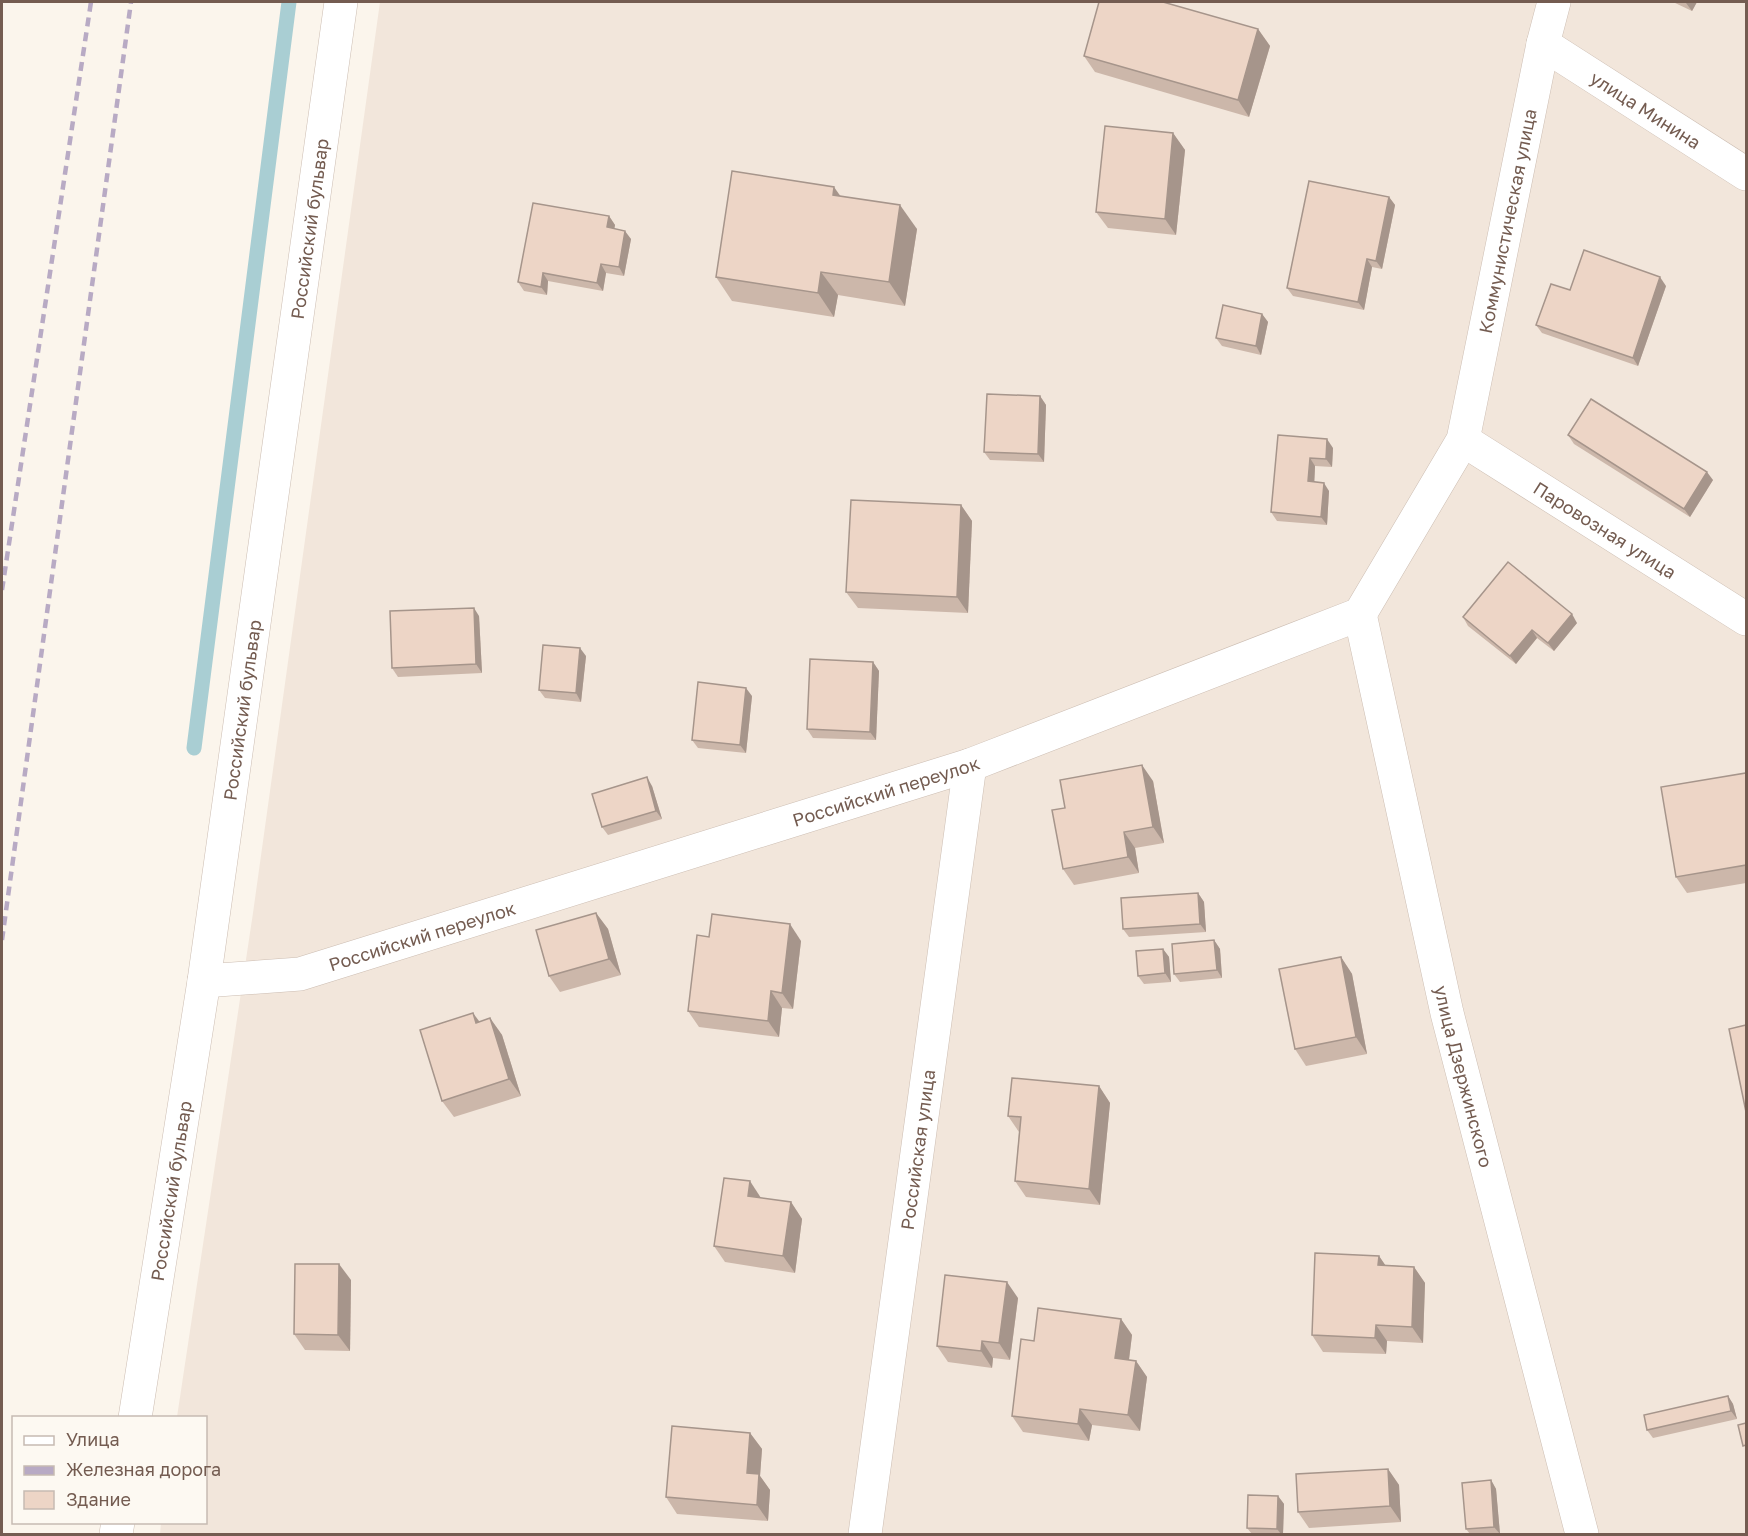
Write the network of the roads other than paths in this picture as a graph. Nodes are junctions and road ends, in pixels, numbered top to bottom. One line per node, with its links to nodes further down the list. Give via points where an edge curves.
1 (340, 2): 9 (street, Российский бульвар)
2 (1554, 2): 3 (street, Коммунистическая улица)
3 (1543, 44): 4 (street, улица Минина); 5 (street, Коммунистическая улица)
4 (1746, 174)
5 (1463, 440): 6 (street); 7 (street, Паровозная улица)
6 (1360, 614): 8 (street, Российский переулок); 12 (street, улица Дзержинского, via 1447,1012)
7 (1746, 619)
8 (970, 765): 9 (street, Российский переулок, via 300,974); 11 (street, Российская улица)
9 (204, 981): 10 (street, Российский бульвар)
10 (135, 1416)
11 (865, 1534)
12 (1582, 1534)

